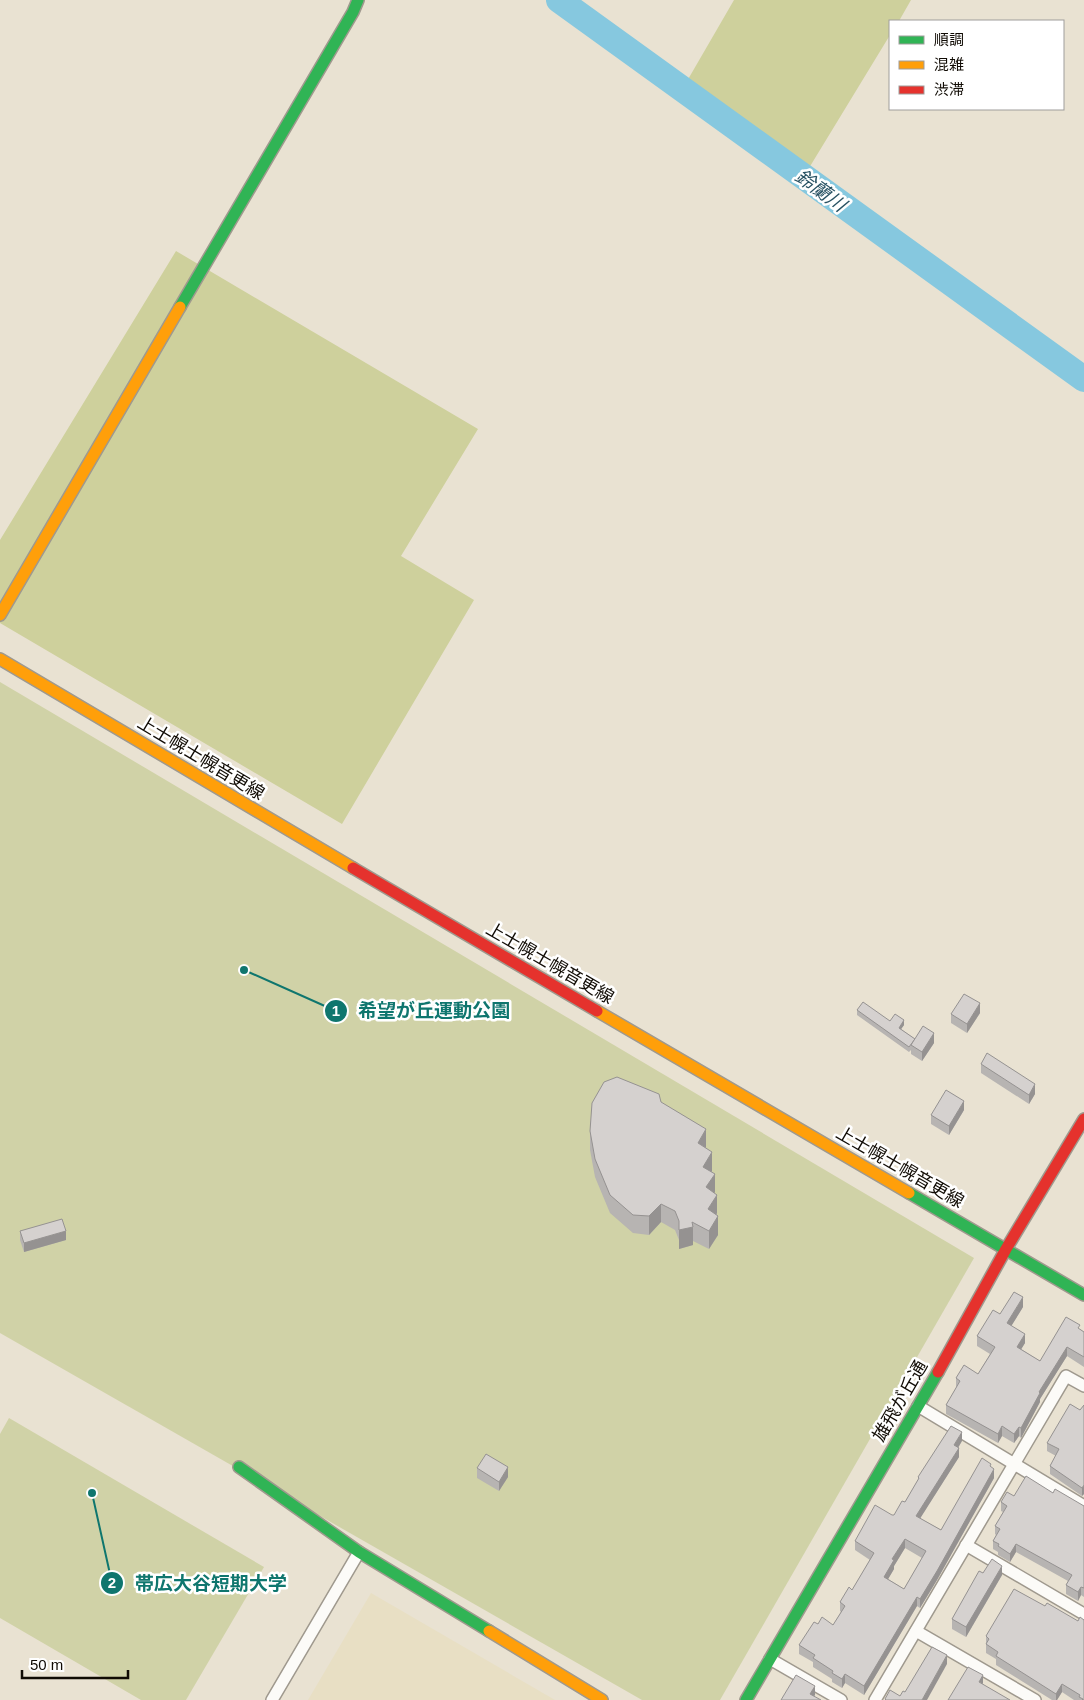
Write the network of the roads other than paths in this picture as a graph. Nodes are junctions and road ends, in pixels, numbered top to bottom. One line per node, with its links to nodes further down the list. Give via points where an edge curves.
1 (358, 0): 2 (street)
2 (0, 615)
3 (0, 659): 5 (street, 上士幌士幌音更線)
4 (1084, 1119): 5 (street, 雄飛が丘通)
5 (1006, 1249): 6 (street, 上士幌士幌音更線); 8 (street, 雄飛が丘通)
6 (1084, 1295)
7 (1084, 1386): 9 (street, via 1066,1376)
8 (918, 1406): 9 (street); 16 (street, 雄飛が丘通)
9 (1014, 1464): 11 (street); 12 (street)
10 (239, 1467): 13 (street)
11 (1084, 1506)
12 (966, 1545): 14 (street); 15 (street)
13 (359, 1552): 17 (street); 18 (street)
14 (1084, 1614)
15 (916, 1631): 21 (street); 22 (street)
16 (770, 1659): 19 (street, 雄飛が丘通); 20 (street)
17 (272, 1700)
18 (602, 1700)
19 (746, 1700)
20 (841, 1700)
21 (875, 1700)
22 (1035, 1700)

